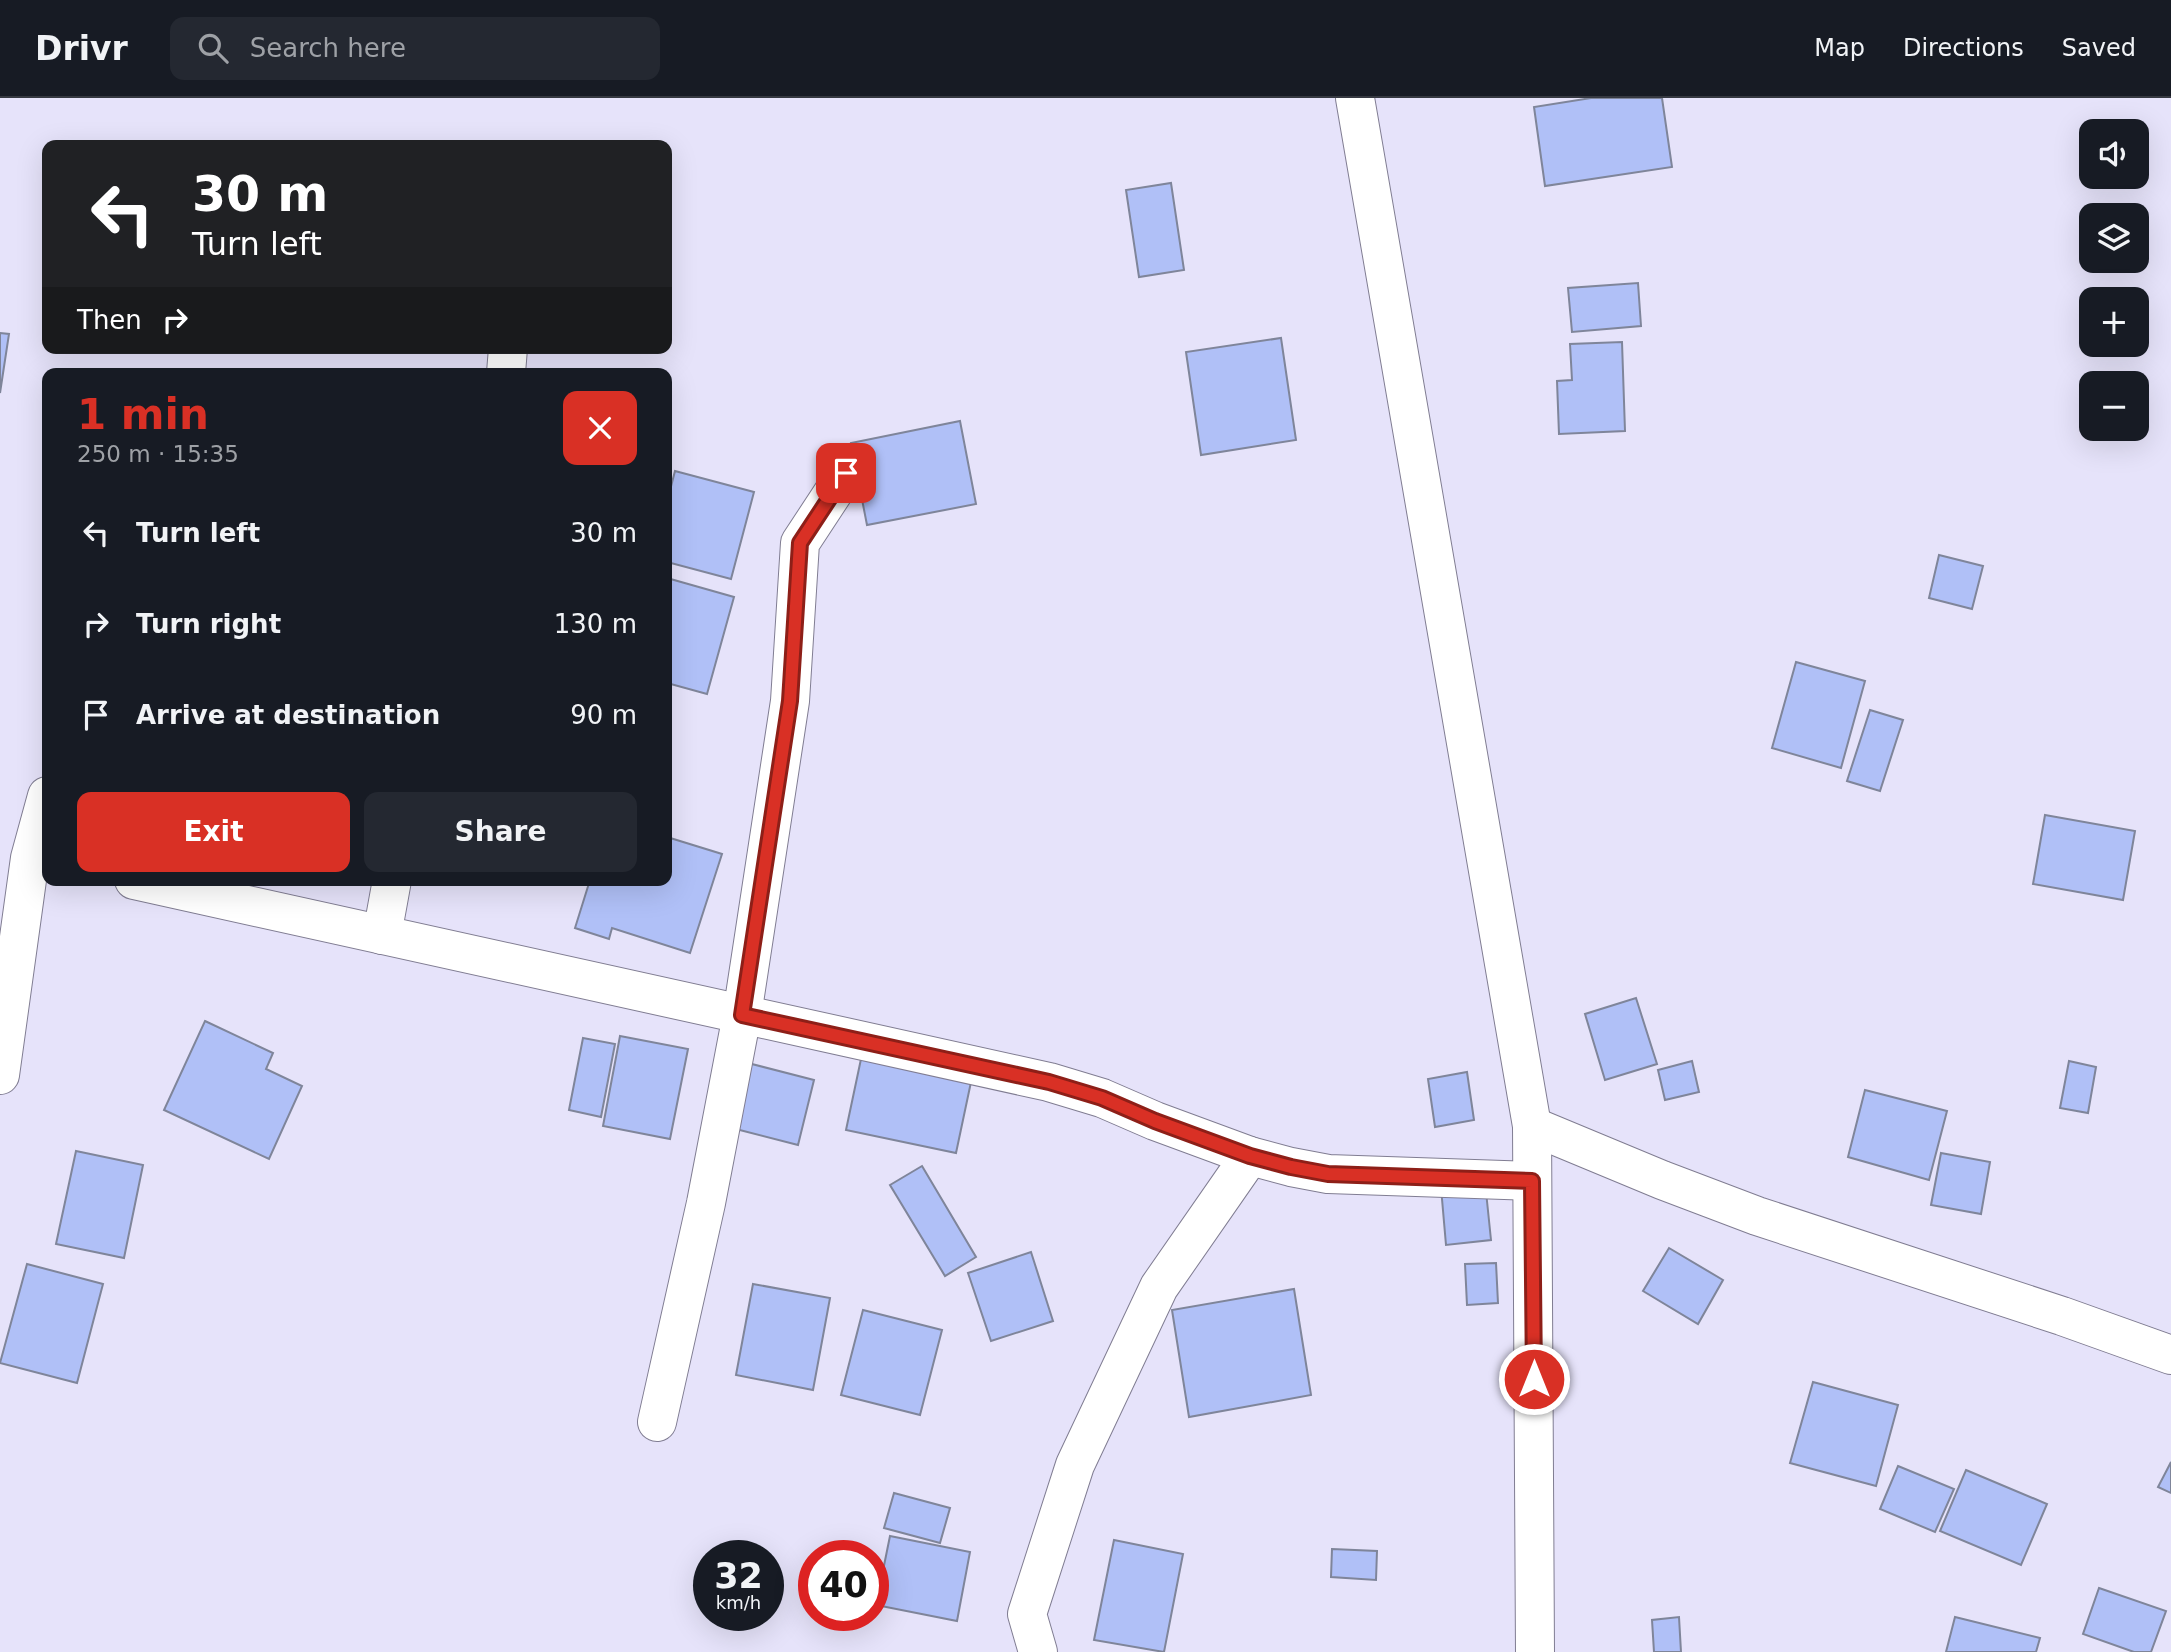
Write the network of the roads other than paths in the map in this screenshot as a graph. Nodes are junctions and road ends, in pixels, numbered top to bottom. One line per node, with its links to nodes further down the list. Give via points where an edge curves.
1 (1355, 98): 10 (street)
2 (846, 473): 8 (street, via 800,543 790,701)
3 (42, 811): 4 (street)
4 (26, 857): 9 (street)
5 (161, 886): 7 (street)
6 (391, 886): 7 (street)
7 (382, 935): 8 (street)
8 (742, 1015): 11 (street, via 1049,1082); 14 (street)
9 (0, 1075)
10 (1532, 1126): 12 (street); 13 (street, via 1757,1216)
11 (1250, 1156): 12 (street, via 1328,1174); 15 (street, via 1159,1287 1074,1465 1027,1614)
12 (1532, 1181): 16 (street)
13 (2171, 1355)
14 (657, 1422)
15 (1038, 1652)
16 (1535, 1652)

